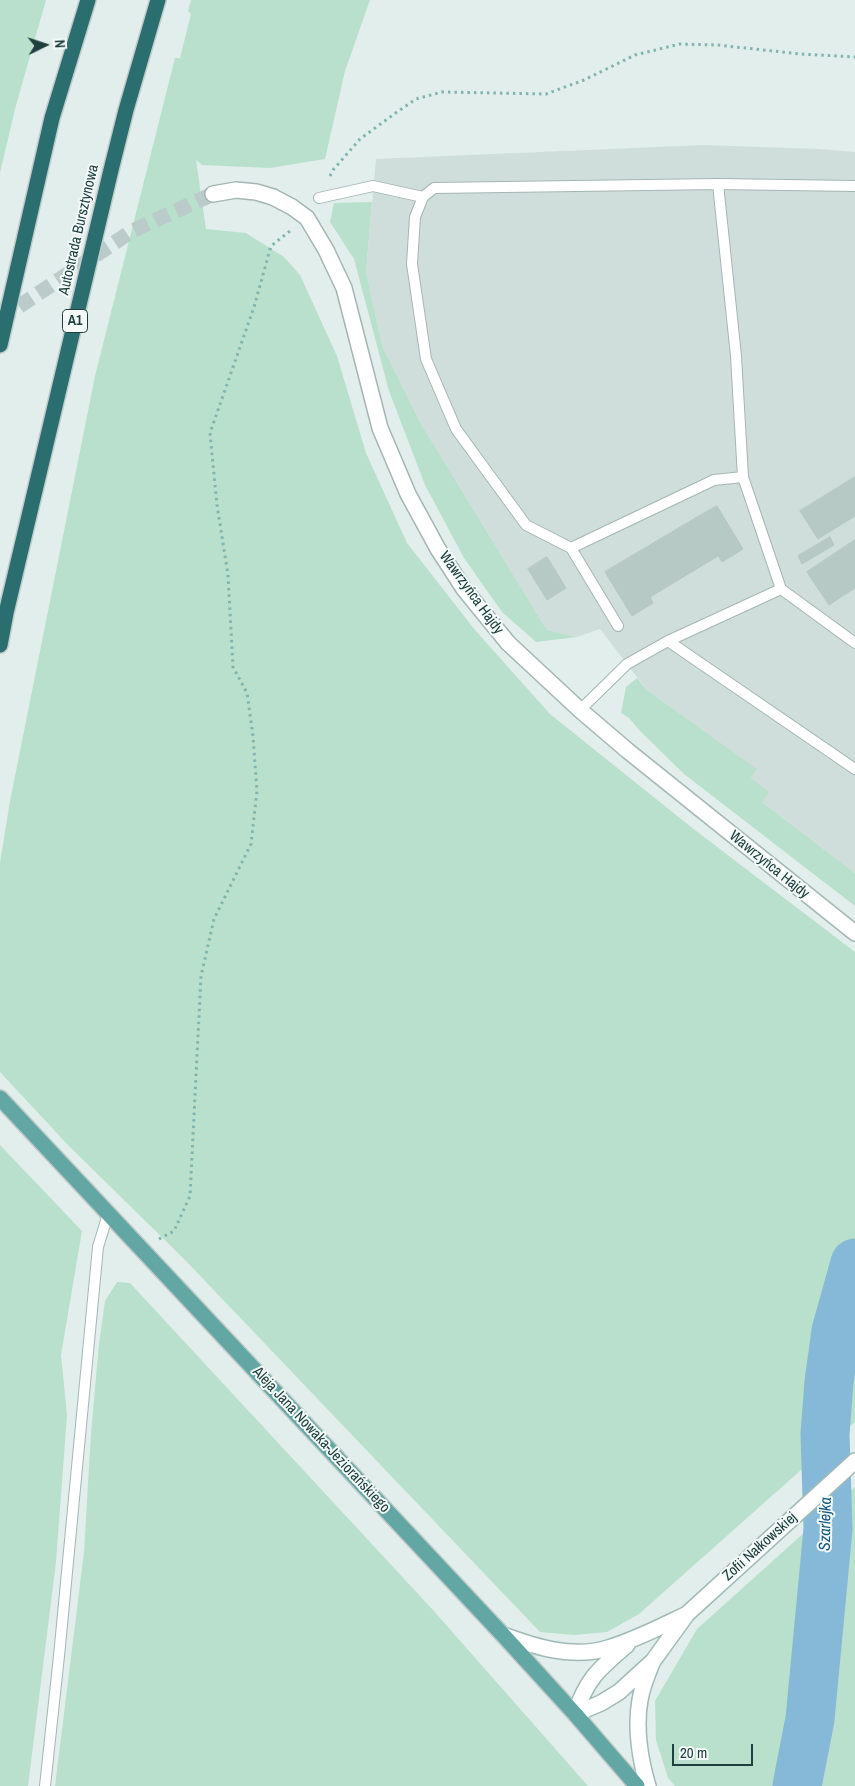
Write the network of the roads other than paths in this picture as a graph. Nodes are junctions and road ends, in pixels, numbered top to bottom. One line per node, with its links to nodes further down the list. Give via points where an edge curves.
1 (88, 0): 8 (highway, via 52,118)
2 (158, 0): 15 (highway, Autostrada Bursztynowa / A1, via 111,170)
3 (718, 184): 4 (lane); 6 (lane, via 434,188); 9 (lane, via 736,356)
4 (855, 186)
5 (213, 194): 16 (street, Wawrzyńca Hajdy, via 236,190 256,192 273,197 307,218 344,288 380,428 408,494 438,549 464,589 508,643)
6 (423, 197): 7 (lane, via 373,186); 10 (lane, via 415,217 412,264 426,359 456,429 526,525)
7 (319, 198)
8 (0, 345)
9 (743, 477): 10 (lane, via 714,480); 11 (lane)
10 (571, 548): 12 (lane)
11 (780, 589): 13 (lane); 14 (lane)
12 (618, 626)
13 (668, 641): 16 (lane, via 627,664); 17 (lane)
14 (855, 643)
15 (0, 645)
16 (580, 710): 18 (street, Wawrzyńca Hajdy)
17 (855, 769)
18 (855, 933)
19 (0, 1098): 20 (main road, Aleja Jana Nowaka-Jeziorańskiego)
20 (108, 1214): 23 (main road, Aleja Jana Nowaka-Jeziorańskiego); 27 (lane, via 98,1246)
21 (855, 1461): 22 (street, Zofii Nałkowskiej)
22 (687, 1614): 24 (street, Zofii Nałkowskiej); 25 (street, Zofii Nałkowskiej)
23 (503, 1635): 24 (street, Zofii Nałkowskiej, via 533,1646 562,1651 606,1649); 26 (main road, Aleja Jana Nowaka-Jeziorańskiego)
24 (636, 1638): 26 (street, Zofii Nałkowskiej, via 590,1680)
25 (653, 1661): 26 (street, Zofii Nałkowskiej, via 619,1692); 29 (street, Zofii Nałkowskiej, via 639,1702 638,1720)
26 (575, 1714): 28 (main road, Aleja Jana Nowaka-Jeziorańskiego)
27 (45, 1786)
28 (638, 1786)
29 (648, 1786)

